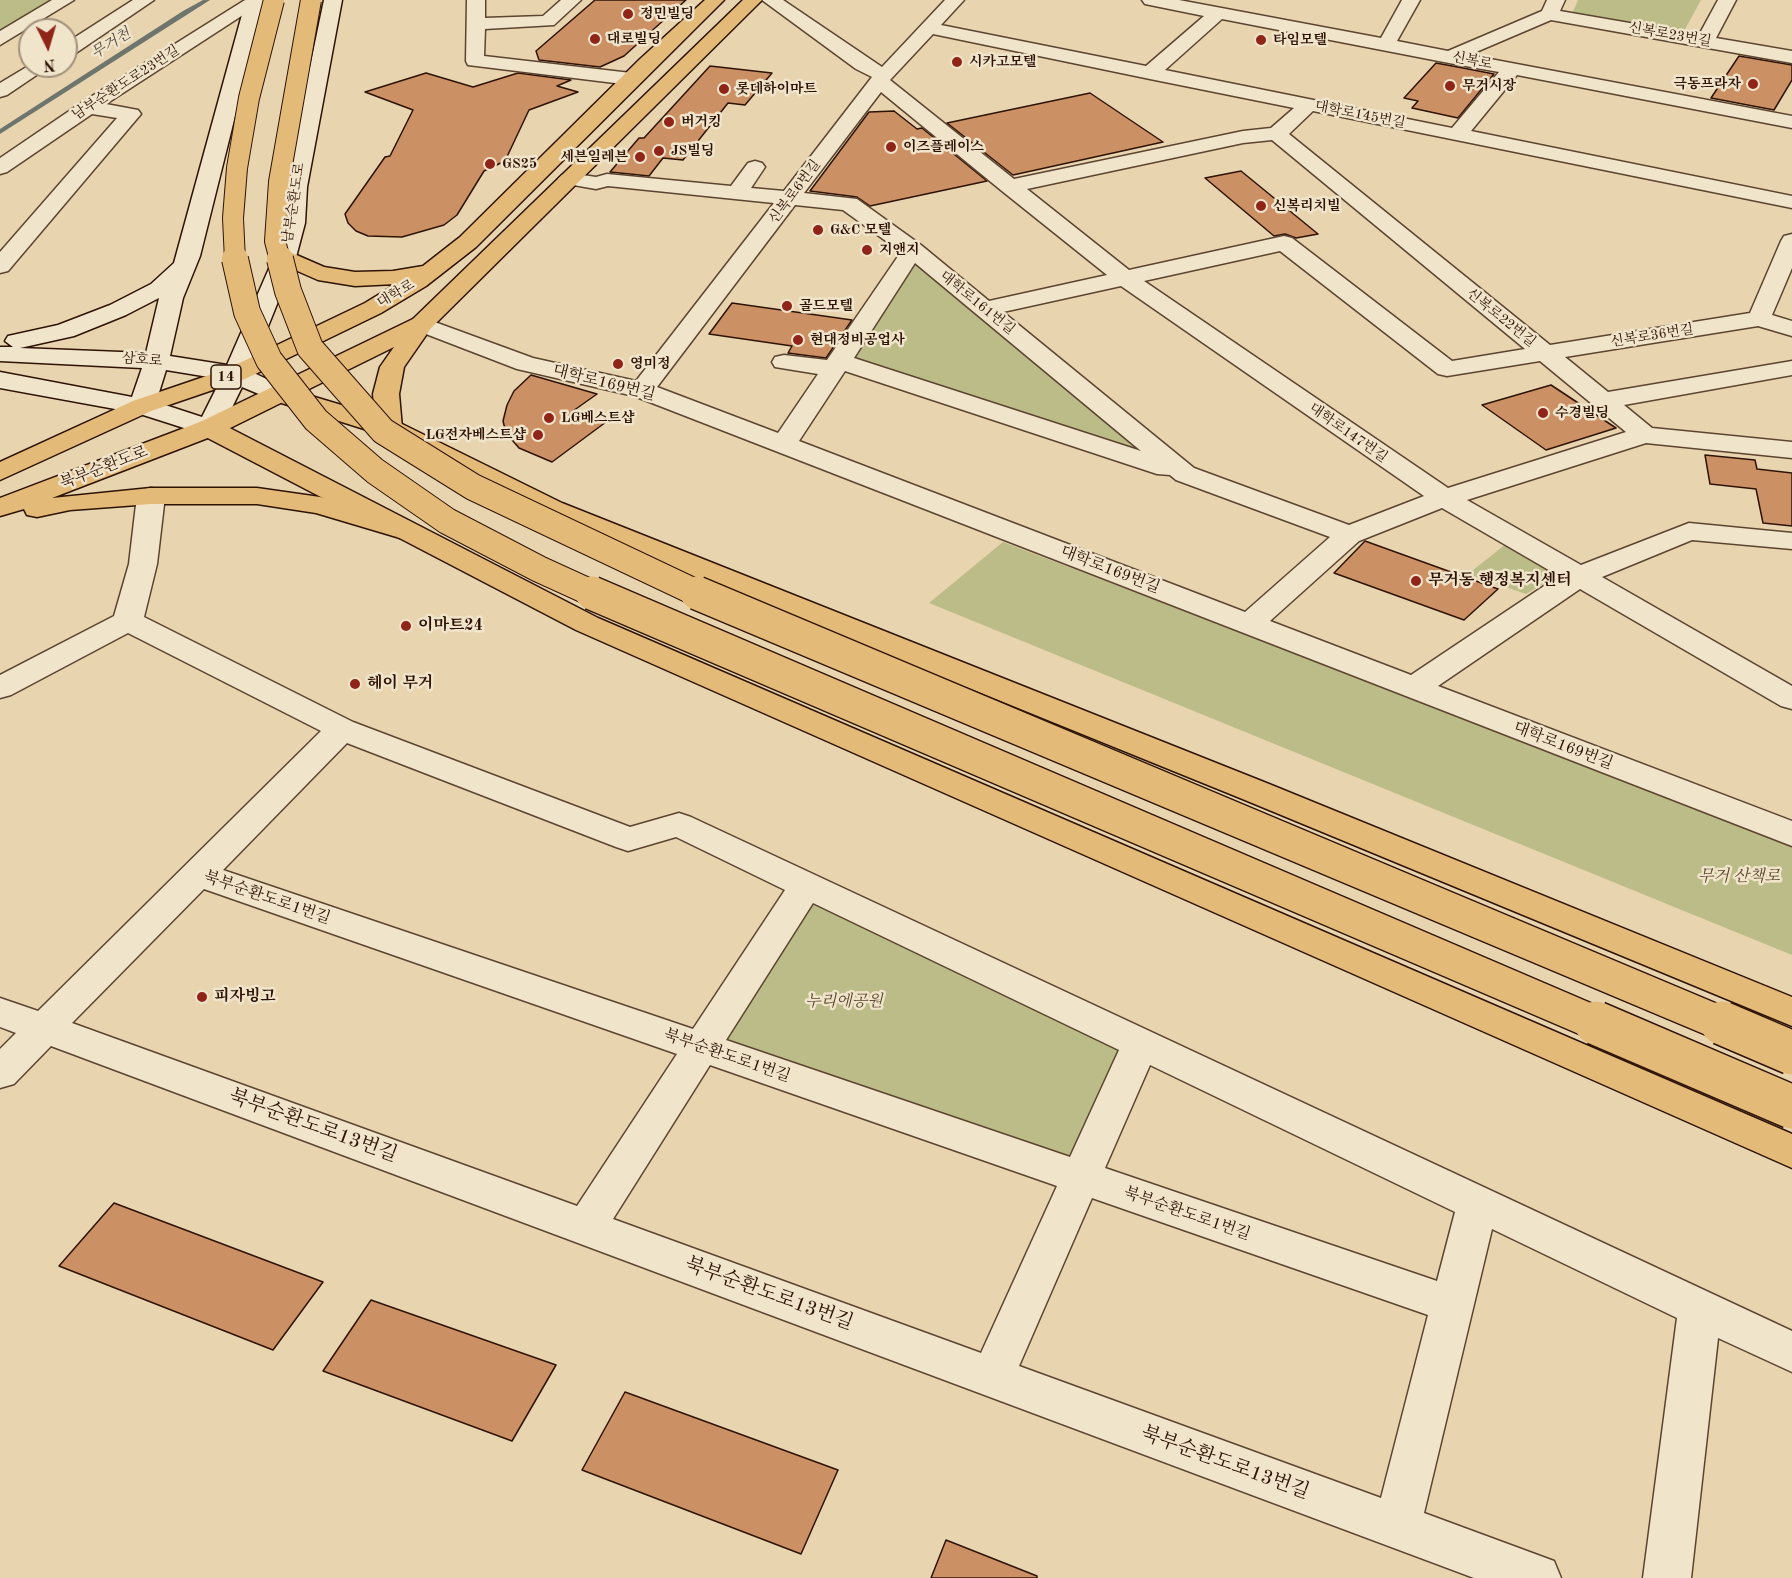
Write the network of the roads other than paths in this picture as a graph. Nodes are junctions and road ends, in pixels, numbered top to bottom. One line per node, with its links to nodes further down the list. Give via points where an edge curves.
1 (145, 0): 17 (street)
2 (311, 0): 100 (main road, bridge, via 279,182 275,242 288,291 310,348 382,431 473,487 668,581)
3 (333, 0): 48 (street, 남부순환도로)
4 (476, 0): 20 (street)
5 (572, 0): 20 (street, via 548,21)
6 (716, 0): 32 (main road, 대학로 / 14)
7 (753, 0): 41 (main road, 14)
8 (771, 0): 31 (street, 대학로147번길)
9 (955, 0): 21 (street, 신복로6번길)
10 (1151, 0): 18 (street, 신복로)
11 (1259, 0): 19 (street)
12 (1411, 0): 25 (street)
13 (1727, 0): 23 (street)
14 (261, 1): 35 (street, 남부순환도로23번길); 51 (street); 102 (main road, bridge, via 237,168 233,218 236,267 247,312 269,360 316,420 375,471 447,521 654,621)
15 (62, 3): 17 (street); 22 (street)
16 (1552, 7): 23 (street, 신복로23번길); 26 (street, 신복로23번길)
17 (129, 12): 24 (street)
18 (1218, 13): 19 (street, 신복로); 29 (street)
19 (1245, 18): 25 (street, 신복로)
20 (476, 24): 32 (street, via 475,61)
21 (928, 28): 29 (street, 대학로145번길); 31 (street, 신복로6번길)
22 (0, 39)
23 (1705, 41): 27 (street, 신복로23번길)
24 (78, 44)
25 (1386, 45): 26 (street, 신복로)
26 (1449, 57): 28 (street, 신복로)
27 (1792, 57)
28 (1512, 69): 36 (street, 신복로); 38 (street)
29 (1150, 73): 34 (street, 대학로145번길)
30 (21, 78): 33 (street)
31 (881, 78): 42 (street, 대학로147번길); 44 (street, 신복로6번길)
32 (631, 79): 49 (main road, 대학로 / 14, via 468,242)
33 (0, 91)
34 (1308, 105): 37 (street); 38 (street, 대학로145번길)
35 (88, 107): 40 (street, 남부순환도로23번길); 50 (street, via 132,114)
36 (1792, 122)
37 (1277, 134): 42 (street, via 1243,137); 59 (street, 신복로22번길)
38 (1457, 135): 45 (street, 대학로145번길)
39 (755, 167): 43 (street)
40 (0, 168)
41 (569, 179): 43 (street, 대학로161번길); 56 (main road, 14)
42 (1011, 186): 53 (street, 대학로147번길)
43 (737, 192): 44 (street, 대학로161번길)
44 (790, 198): 47 (street, 대학로161번길, via 849,204); 67 (street, 신복로6번길)
45 (1792, 202)
46 (1792, 241): 52 (street)
47 (913, 250): 54 (street, 대학로161번길); 63 (street)
48 (285, 256): 49 (main road, via 318,273 355,279 409,275); 65 (street, 남부순환도로)
49 (442, 263): 65 (main road, 대학로 / 14, via 388,300)
50 (0, 266)
51 (185, 266): 58 (street, via 159,290 97,319 65,331); 61 (street, via 171,298)
52 (1787, 266): 55 (street)
53 (1125, 278): 54 (street); 59 (street, via 1284,243 1447,369); 79 (street, 대학로147번길)
54 (985, 309): 77 (street, 대학로161번길)
55 (1759, 319): 57 (street, 신복로36번길); 59 (street, 신복로36번길)
56 (421, 324): 67 (street, 대학로169번길, via 526,364); 68 (main road, 14); 72 (main road, via 392,367 386,394)
57 (1792, 329)
58 (0, 345)
59 (1544, 353): 69 (street, 신복로22번길)
60 (0, 354): 61 (street, 삼호로)
61 (157, 361): 65 (street, 삼호로); 70 (street)
62 (784, 362): 63 (street)
63 (836, 365): 74 (street); 77 (street)
64 (1792, 368): 69 (street)
65 (236, 374): 68 (street, 삼호로); 70 (main road, 대학로 / 14); 71 (street, 남부순환도로)
66 (0, 380): 70 (street)
67 (642, 390): 74 (street, 대학로169번길)
68 (278, 394): 71 (main road, 14); 72 (main road)
69 (1603, 401): 73 (street, 신복로22번길)
70 (142, 406): 71 (street); 76 (main road, 대학로 / 14)
71 (209, 428): 80 (main road, 북부순환도로 / 14); 82 (main road)
72 (390, 428): 96 (main road, via 552,509)
73 (1645, 435): 75 (street); 79 (street)
74 (784, 444): 87 (street, 대학로169번길)
75 (1792, 450)
76 (0, 472)
77 (1185, 474): 83 (street, 대학로161번길)
78 (151, 496): 81 (main road, via 70,502); 82 (main road, via 286,499 320,505); 86 (street, via 143,564)
79 (1444, 498): 83 (street); 85 (street, 대학로147번길)
80 (0, 508)
81 (0, 516)
82 (407, 532): 103 (main road, via 587,624)
83 (1349, 535): 87 (street)
84 (1792, 541): 85 (street, via 1689,531)
85 (1579, 576): 89 (street); 90 (street, 대학로147번길)
86 (128, 621): 88 (street); 91 (street)
87 (1249, 624): 89 (street, 대학로169번길)
88 (0, 688)
89 (1413, 688): 92 (street, 대학로169번길)
90 (1792, 699)
91 (342, 729): 93 (street, 북부순환도로1번길); 94 (street, via 628,839 679,825)
92 (1792, 834)
93 (197, 874): 97 (street); 99 (street, 북부순환도로1번길)
94 (806, 885): 98 (street); 99 (street)
95 (0, 1012): 97 (street, 북부순환도로13번길)
96 (1792, 1012)
97 (44, 1027): 101 (street); 106 (street, 북부순환도로13번길)
98 (1141, 1044): 104 (street); 105 (street)
99 (702, 1047): 104 (street, 북부순환도로1번길); 106 (street)
100 (1792, 1053)
101 (0, 1074)
102 (1792, 1107)
103 (1792, 1152)
104 (1082, 1178): 107 (street, 북부순환도로1번길); 110 (street)
105 (1478, 1203): 107 (street); 108 (street)
106 (586, 1227): 110 (street, 북부순환도로13번길)
107 (1451, 1304): 111 (street)
108 (1700, 1308): 109 (street); 113 (street)
109 (1792, 1352)
110 (992, 1377): 111 (street, 북부순환도로13번길)
111 (1397, 1527): 112 (street, 북부순환도로13번길)
112 (1537, 1578)
113 (1667, 1578)

